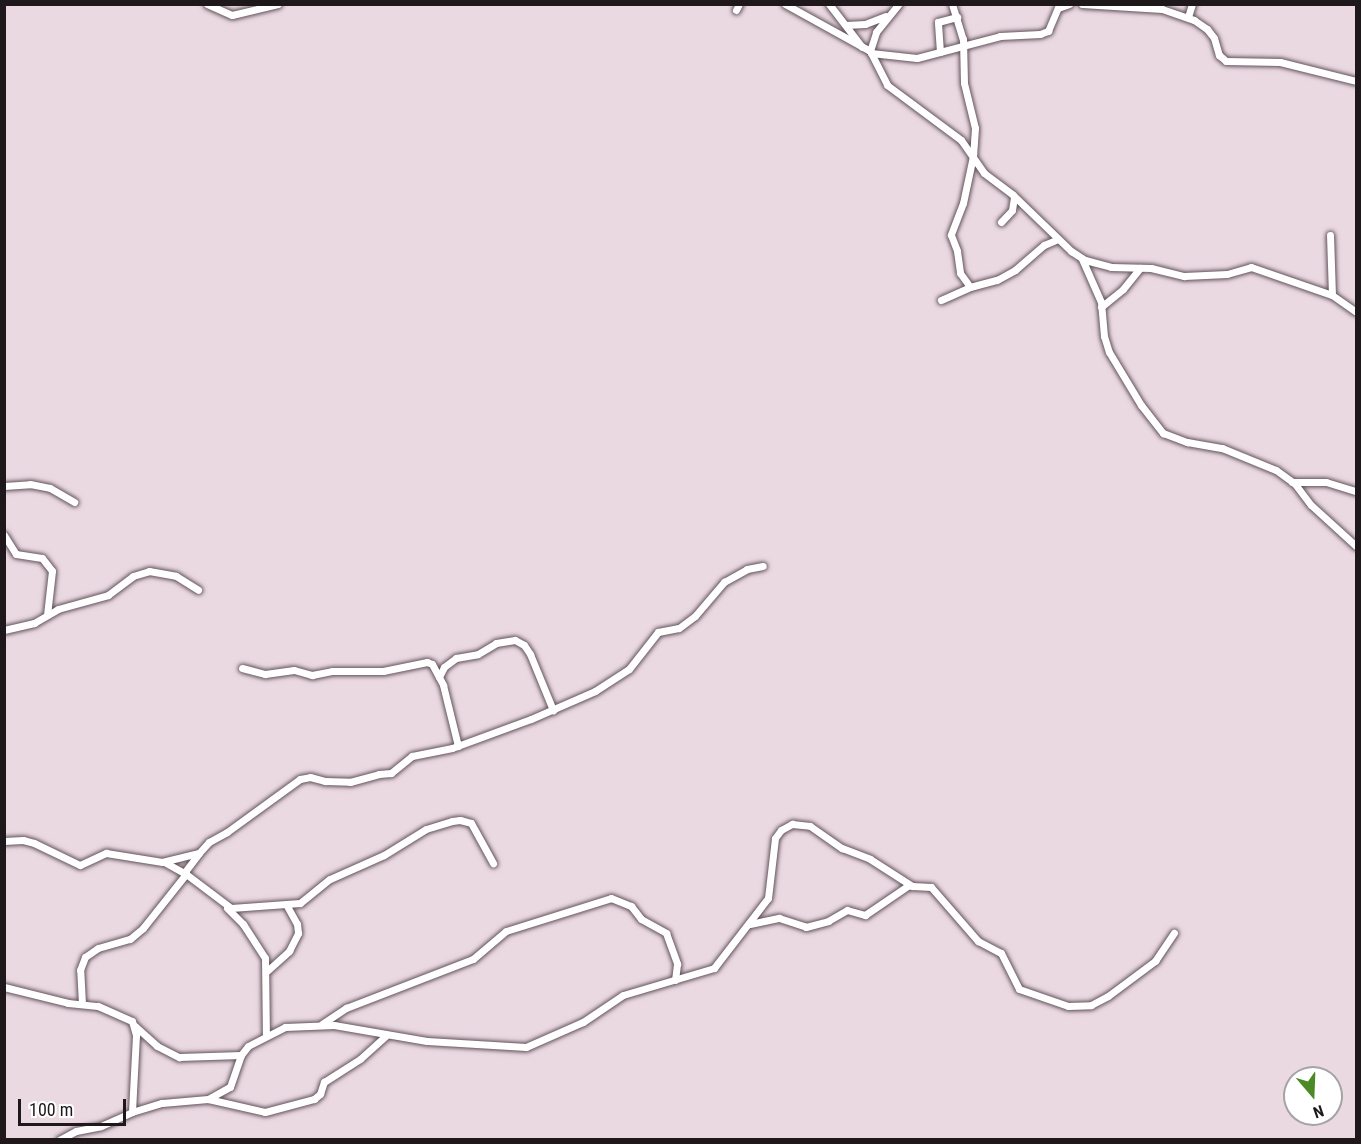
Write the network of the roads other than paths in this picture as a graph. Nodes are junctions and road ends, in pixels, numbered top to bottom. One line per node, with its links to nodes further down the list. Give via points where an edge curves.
1 (207, 4): 2 (street, via 232,15)
2 (278, 4)
3 (785, 4): 15 (street)
4 (829, 4): 14 (street)
5 (899, 4): 11 (street)
6 (952, 4): 12 (street)
7 (1070, 4): 16 (street, via 1058,8 1048,31 1000,36)
8 (1082, 4): 10 (street)
9 (1192, 4): 13 (street)
10 (1103, 5): 13 (street, via 1144,6)
11 (891, 14): 14 (street, via 865,24); 17 (street, via 876,32)
12 (957, 17): 16 (street); 18 (street, via 938,22)
13 (1188, 18): 19 (street, via 1212,34 1219,56 1226,61 1280,62)
14 (846, 25): 15 (street)
15 (862, 47): 17 (street)
16 (963, 48): 18 (street); 20 (street, via 964,83 974,123)
17 (870, 52): 18 (street, via 917,58); 20 (street, via 888,85 961,140)
18 (940, 52)
19 (1356, 81)
20 (973, 156): 21 (street, via 984,172); 27 (street, via 960,216 951,236 960,273)
21 (1014, 197): 22 (street, via 1014,206); 24 (street)
22 (1001, 222)
23 (1329, 235): 28 (street)
24 (1058, 239): 25 (street); 27 (street, via 997,280)
25 (1082, 259): 26 (street, via 1111,267); 30 (street)
26 (1140, 268): 28 (street, via 1184,276 1227,274 1251,267); 30 (street)
27 (970, 287): 29 (street)
28 (1332, 296): 31 (street)
29 (940, 300)
30 (1101, 307): 32 (street, via 1109,352 1163,433 1238,454 1269,466)
31 (1356, 312)
32 (1292, 482): 34 (street, via 1319,481); 37 (street)
33 (4, 486): 35 (street, via 30,484 50,488)
34 (1356, 491)
35 (74, 502)
36 (4, 535): 40 (street, via 16,554 42,558 52,571)
37 (1356, 546)
38 (763, 566): 44 (street, via 747,569 724,582 684,625 658,632 638,660 620,676)
39 (198, 590): 40 (street, via 166,573 149,571 134,576 108,595)
40 (48, 615): 41 (street, via 34,623)
41 (4, 630)
42 (242, 668): 43 (street, via 265,674 294,670 312,675 383,670 421,662 432,664)
43 (439, 677): 44 (street, via 456,658 515,640 530,654); 45 (street)
44 (553, 710): 45 (street)
45 (458, 746): 47 (street, via 416,755 391,774 358,781 300,779)
46 (4, 841): 48 (street, via 34,843 80,865 106,853)
47 (199, 853): 48 (street); 50 (street)
48 (165, 862): 50 (street)
49 (493, 863): 52 (street, via 471,823 452,821 426,829 384,855 330,879 300,903)
50 (185, 873): 53 (street); 59 (street, via 130,939 98,948 85,957 80,970)
51 (909, 885): 54 (street, via 865,915 847,910 812,926 772,918); 54 (street, via 810,826 792,824 775,838 768,898); 55 (street, via 931,887 978,941 1001,952 1019,989 1068,1006 1092,1005 1108,996 1155,961)
52 (287, 906): 53 (street); 56 (street, via 298,933 289,951)
53 (227, 908): 56 (street, via 261,947)
54 (748, 925): 57 (street, via 717,966)
55 (1174, 933)
56 (267, 971): 62 (street)
57 (675, 980): 61 (street, via 676,964 666,933 641,919 631,906 611,898 506,932 473,959 346,1008); 63 (street, via 623,995 583,1022 526,1047)
58 (4, 987): 59 (street)
59 (82, 1004): 60 (street, via 106,1008)
60 (135, 1026): 64 (street, via 157,1046 179,1058); 66 (street)
61 (316, 1026): 62 (street, via 292,1026); 63 (street, via 349,1027)
62 (266, 1035): 64 (street)
63 (387, 1035): 65 (street, via 360,1059 324,1082 314,1099 265,1112)
64 (241, 1055): 65 (street, via 230,1087)
65 (208, 1099): 66 (street, via 162,1103)
66 (132, 1112): 67 (street)
67 (59, 1140)

